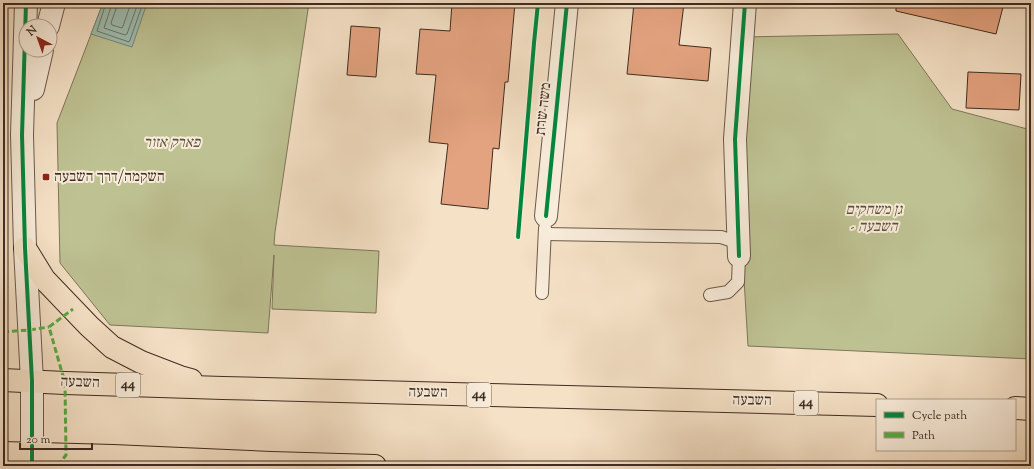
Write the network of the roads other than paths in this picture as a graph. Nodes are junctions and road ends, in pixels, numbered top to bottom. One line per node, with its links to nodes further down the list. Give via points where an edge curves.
1 (26, 3): 7 (street)
2 (54, 3): 5 (street)
3 (566, 3): 8 (street, משה שרת)
4 (745, 3): 10 (street, via 735,139)
5 (50, 18)
6 (40, 58): 7 (street)
7 (22, 135): 9 (street)
8 (545, 225): 10 (lane, via 721,237 733,241); 11 (lane)
9 (25, 248): 14 (street); 15 (highway, via 44,280 112,347 141,362 180,377)
10 (739, 256): 12 (lane, via 738,282 728,292)
11 (542, 293)
12 (710, 295)
13 (3, 380): 14 (highway, השבעה / 44)
14 (32, 381): 15 (highway, השבעה / 44); 21 (street)
15 (223, 388): 16 (highway, השבעה / 44)
16 (876, 405)
17 (1016, 408): 18 (highway)
18 (1031, 408)
19 (3, 453): 21 (highway)
20 (112, 456): 21 (highway); 22 (highway); 23 (highway)
21 (33, 460)
22 (324, 465): 24 (highway)
23 (86, 466)
24 (375, 466)

